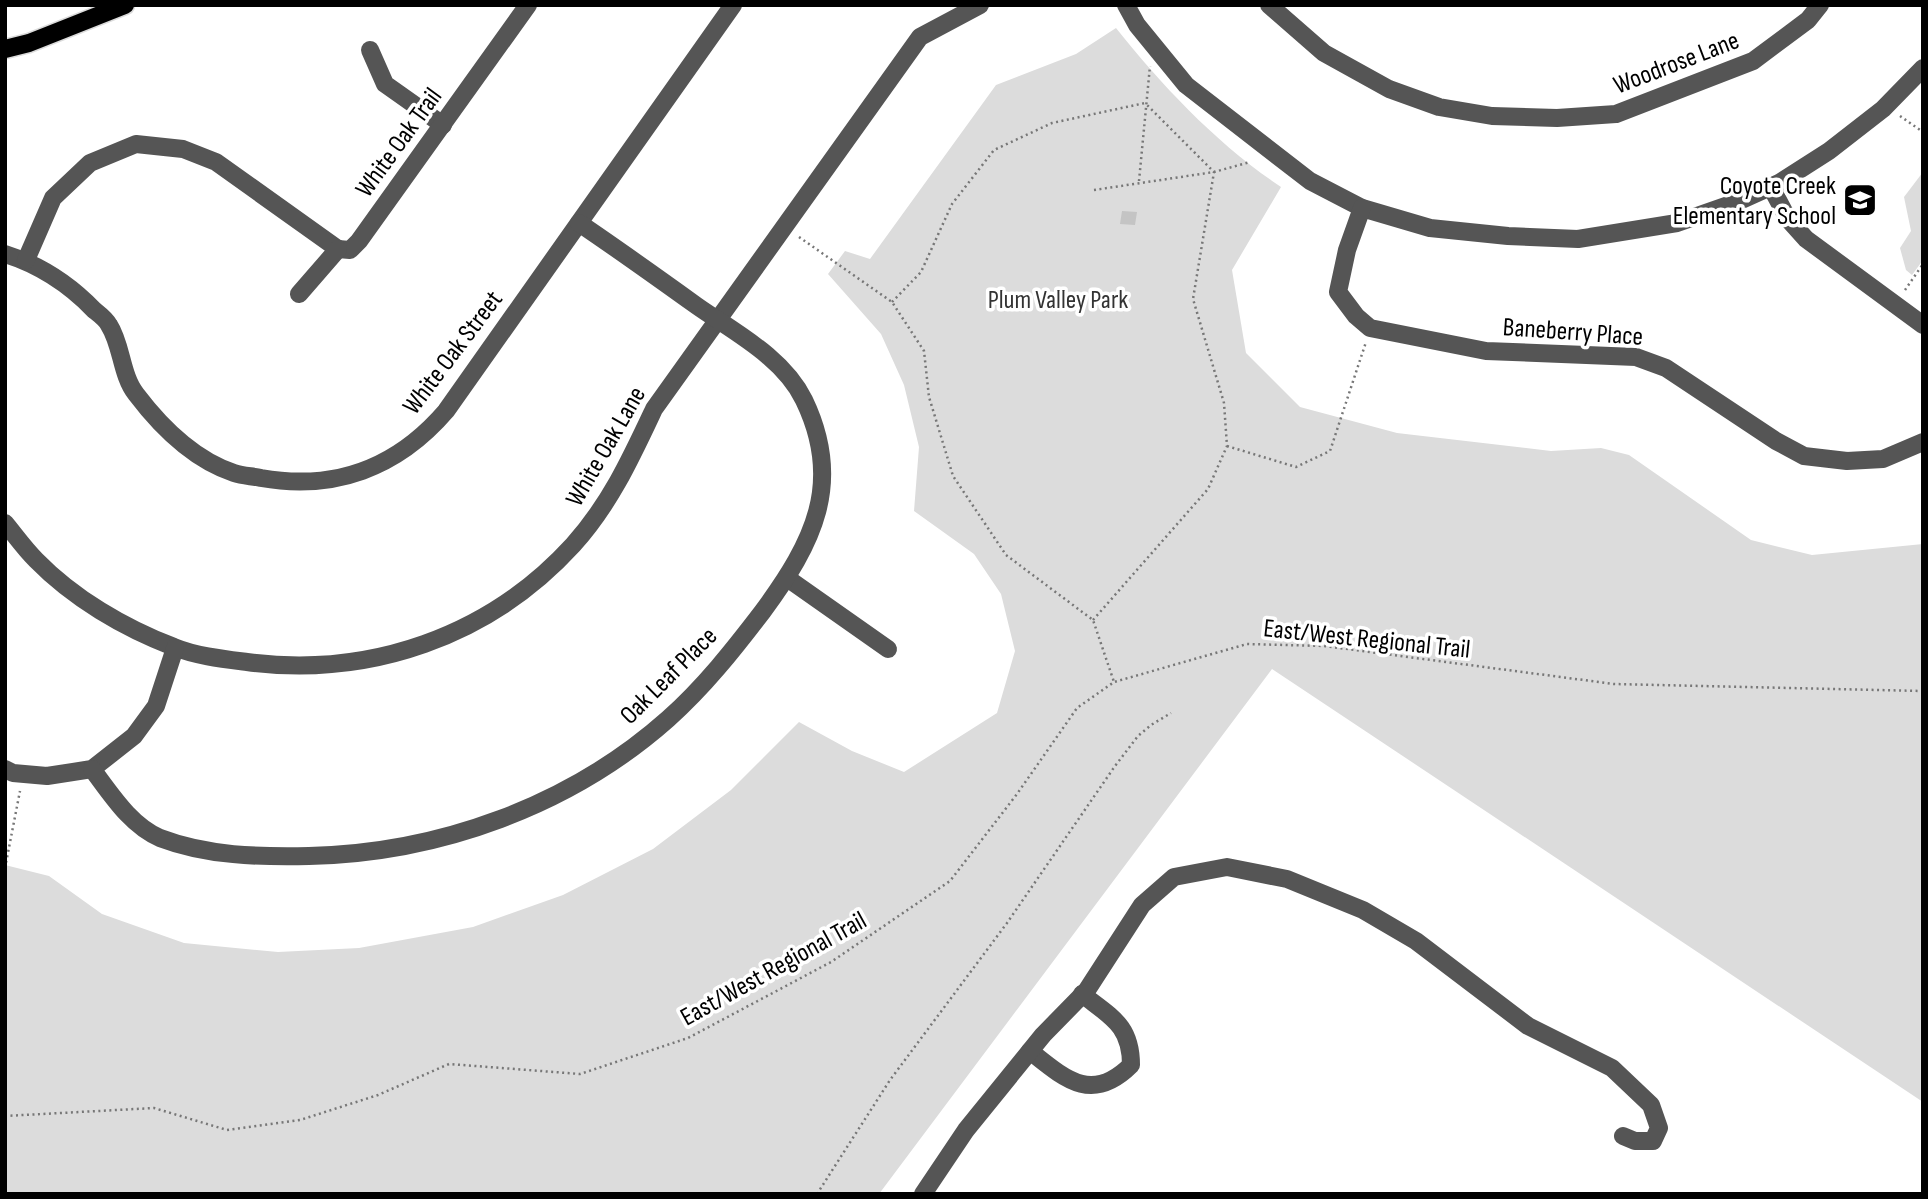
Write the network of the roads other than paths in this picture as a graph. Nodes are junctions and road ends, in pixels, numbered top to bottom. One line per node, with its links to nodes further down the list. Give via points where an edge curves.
1 (125, 5): 8 (main road)
2 (528, 5): 11 (street, White Oak Trail)
3 (733, 5): 14 (street, White Oak Street)
4 (980, 5): 19 (street, White Oak Lane, via 920,37)
5 (1126, 5): 13 (street, via 1186,85 1310,181)
6 (1269, 5): 7 (street, Woodrose Lane, via 1324,53 1389,89 1439,107 1479,114 1557,118 1616,114 1753,61 1808,20)
7 (1820, 5)
8 (5, 50)
9 (370, 50): 11 (street, via 386,84)
10 (1923, 68): 12 (street, via 1868,121)
11 (443, 125): 15 (street, White Oak Trail, via 359,241 350,250)
12 (1771, 187): 13 (street, via 1677,223 1577,239 1430,228); 20 (street, via 1788,219 1806,239)
13 (1362, 208): 21 (street, Baneberry Place, via 1338,292 1370,328 1486,351 1636,357 1666,368 1804,456 1884,459)
14 (579, 223): 17 (street, White Oak Street, via 433,427 385,461 329,481 304,483 235,473 181,443 134,392 109,325 72,288); 19 (street, Oak Leaf Place)
15 (338, 249): 17 (street, via 216,162 183,149 136,145 90,163 53,198); 18 (street, White Oak Trail)
16 (5, 254): 17 (street, White Oak Street)
17 (26, 260)
18 (299, 294)
19 (718, 321): 23 (street, Oak Leaf Place, via 783,370 803,399 820,447 818,513); 24 (street, White Oak Lane, via 654,409 625,472 592,523 504,606 436,640 350,664 272,665)
20 (1923, 325)
21 (1923, 442)
22 (5, 523): 24 (street, White Oak Lane, via 35,559 82,599)
23 (787, 578): 25 (street); 27 (street, Oak Leaf Place, via 701,687 631,748 525,810 440,839 329,856 223,854 158,837 126,813)
24 (175, 648): 27 (street, via 156,706 134,736)
25 (888, 649)
26 (5, 769): 27 (street, via 47,776)
27 (92, 769)
28 (1082, 994): 29 (street); 29 (street, via 1119,1025 1131,1045 1131,1065 1117,1079 1096,1086 1064,1079); 30 (street, via 1142,905 1174,877 1227,867 1287,879 1374,916 1416,941 1528,1026 1612,1068 1651,1105 1659,1128 1653,1141)
29 (1030, 1051): 31 (street, via 966,1130)
30 (1623, 1136)
31 (923, 1194)

